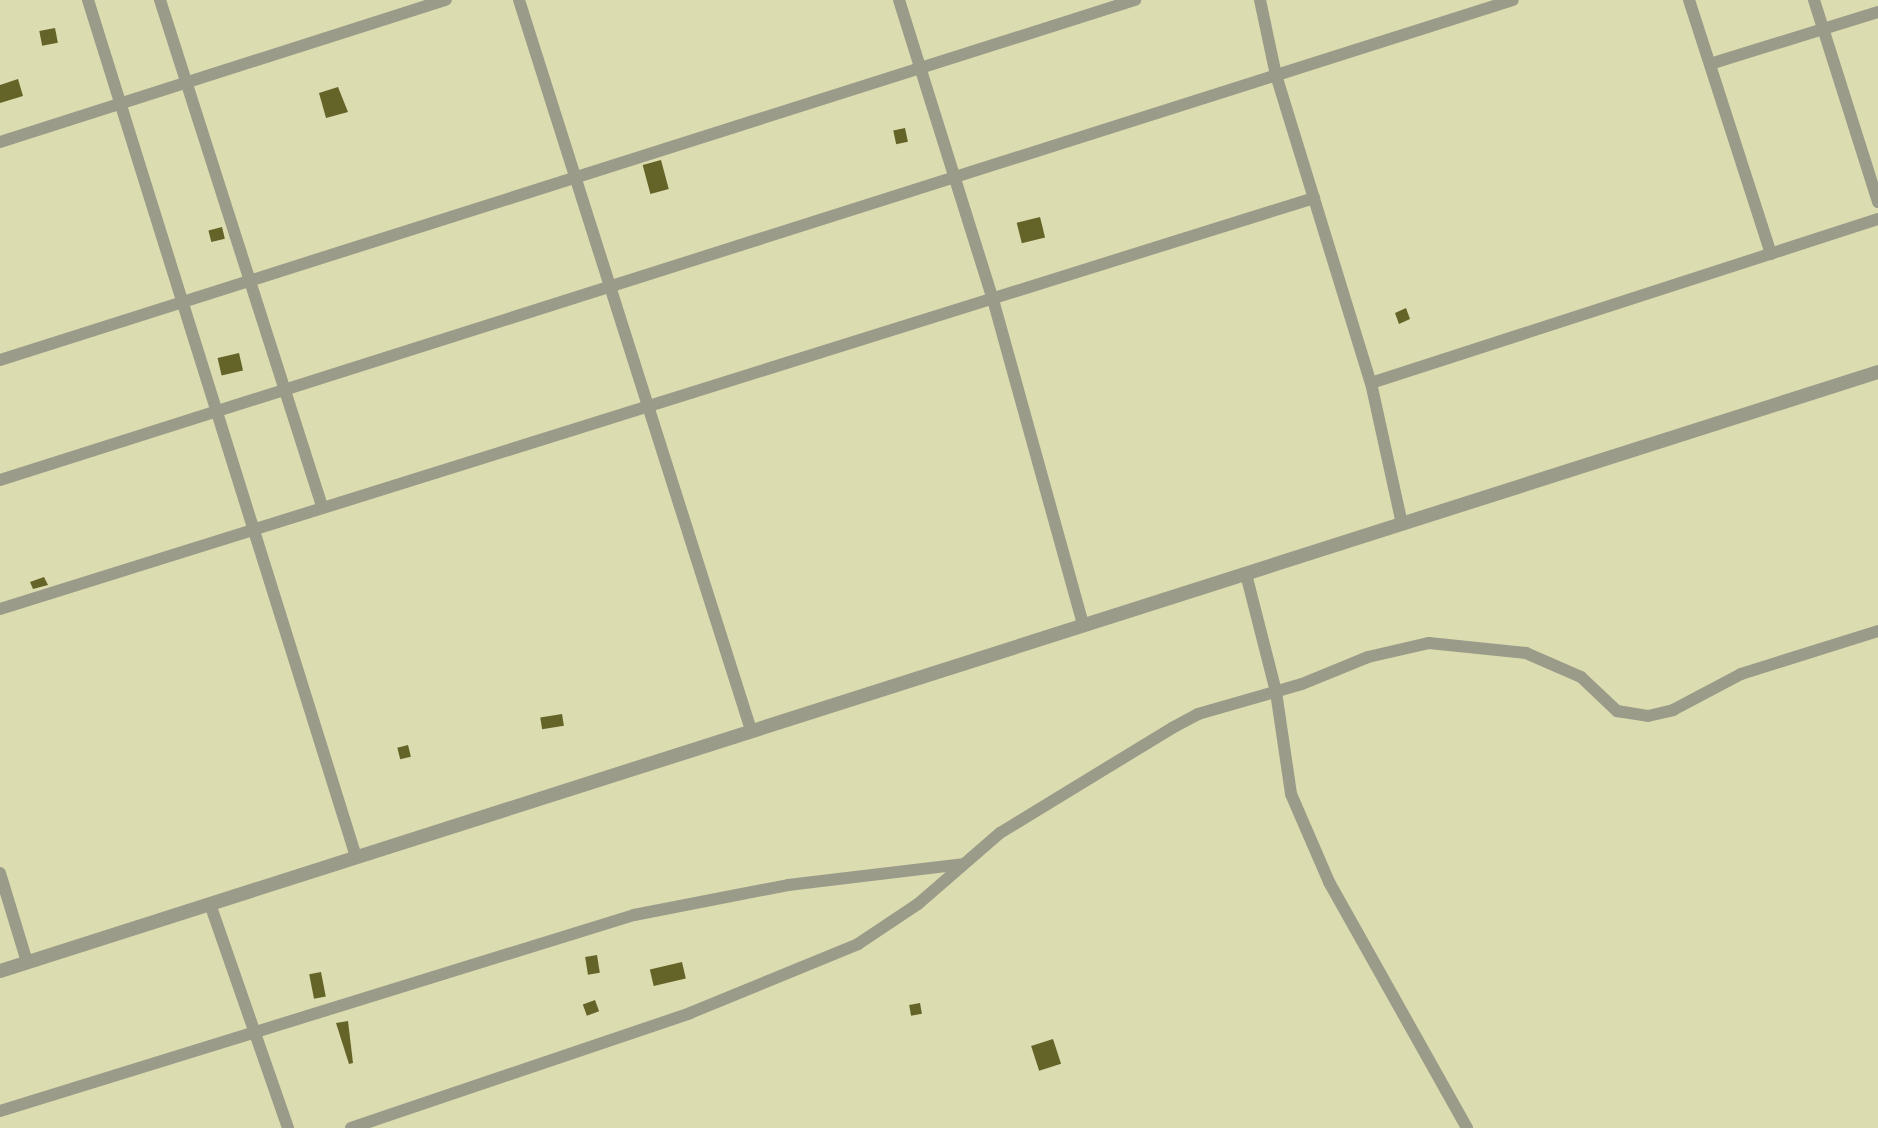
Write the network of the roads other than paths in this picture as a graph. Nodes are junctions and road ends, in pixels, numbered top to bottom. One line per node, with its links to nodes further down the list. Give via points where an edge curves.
1 (88, 0): 17 (street)
2 (160, 0): 16 (street)
3 (446, 0): 16 (street)
4 (519, 0): 20 (street)
5 (899, 0): 14 (street)
6 (1135, 0): 14 (street)
7 (1260, 0): 15 (street)
8 (1513, 0): 15 (street)
9 (1689, 0): 13 (street)
10 (1814, 0): 12 (street)
11 (1878, 12): 12 (street)
12 (1823, 29): 13 (street); 22 (street)
13 (1710, 64): 24 (street)
14 (920, 65): 19 (street); 20 (street)
15 (1276, 75): 19 (street); 21 (street)
16 (187, 82): 17 (street); 25 (street)
17 (121, 103): 18 (street); 28 (street)
18 (0, 142)
19 (954, 173): 26 (street); 27 (street)
20 (575, 178): 25 (street); 26 (street)
21 (1314, 198): 27 (street); 31 (street)
22 (1878, 202)
23 (1878, 219): 24 (street)
24 (1771, 254): 31 (street)
25 (250, 279): 28 (street); 32 (street)
26 (611, 286): 32 (street); 33 (street)
27 (992, 296): 33 (street); 41 (street)
28 (182, 302): 29 (street); 34 (street)
29 (0, 360)
30 (1878, 372): 37 (street)
31 (1371, 383): 37 (street)
32 (286, 388): 34 (street); 36 (street)
33 (648, 405): 36 (street); 44 (street)
34 (217, 411): 35 (street); 38 (street)
35 (0, 480)
36 (322, 506): 38 (street)
37 (1402, 524): 39 (street)
38 (253, 529): 40 (street); 45 (street)
39 (1246, 574): 41 (street); 43 (street)
40 (0, 609)
41 (1083, 625): 44 (street)
42 (1878, 631): 43 (street, via 1741,674 1673,710 1648,716 1617,711 1581,677 1548,659 1452,644 1399,648)
43 (1276, 692): 46 (street, via 1198,714 1052,799); 55 (street, via 1291,794 1329,882)
44 (751, 730): 45 (street)
45 (356, 857): 48 (street)
46 (963, 864): 51 (street, via 788,885 634,915); 54 (street, via 891,925 858,944 675,1018)
47 (0, 873): 49 (street)
48 (210, 904): 49 (street); 51 (street)
49 (27, 962): 50 (street)
50 (0, 971)
51 (256, 1033): 52 (street); 53 (street)
52 (0, 1111)
53 (288, 1128)
54 (351, 1128)
55 (1467, 1128)

